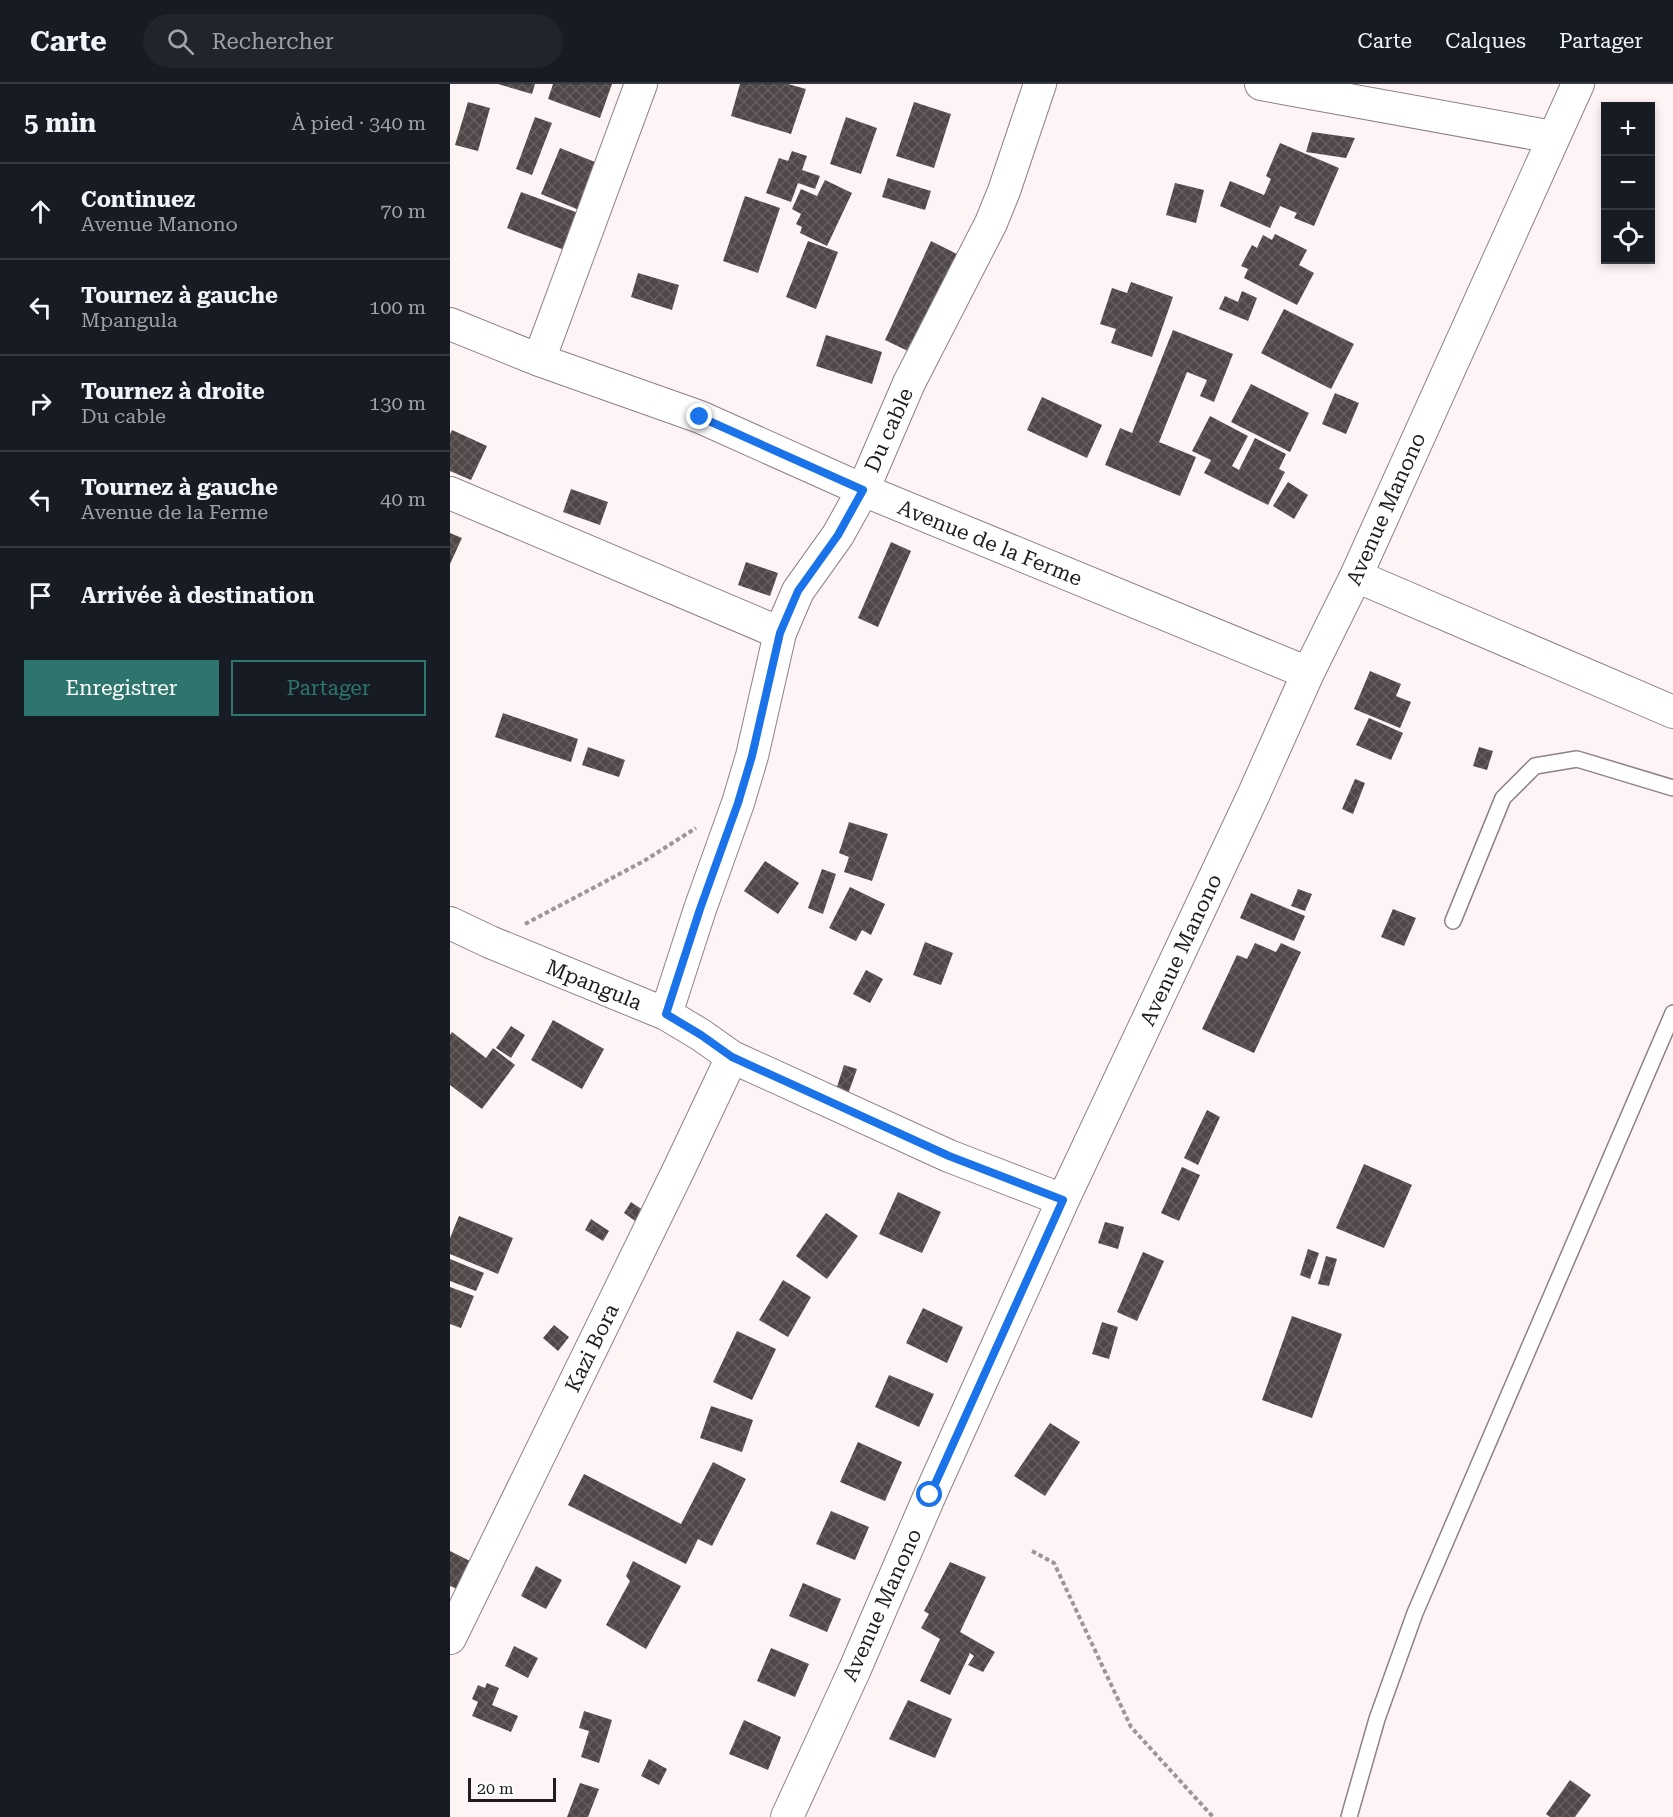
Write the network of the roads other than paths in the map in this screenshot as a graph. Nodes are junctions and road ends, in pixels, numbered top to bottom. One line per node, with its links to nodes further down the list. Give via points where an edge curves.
1 (641, 84): 7 (street)
2 (1041, 84): 8 (street, Du cable, via 991,224 909,383)
3 (1261, 84): 5 (street)
4 (1578, 84): 5 (street, Avenue Manono)
5 (1553, 138): 10 (street, Avenue Manono)
6 (450, 324): 7 (street, Avenue de la Ferme)
7 (539, 360): 8 (street, Avenue de la Ferme, via 700,417)
8 (863, 490): 11 (street, Du cable, via 838,535 798,591); 12 (street, Avenue de la Ferme)
9 (450, 493): 11 (street)
10 (1356, 576): 12 (street, Avenue Manono); 13 (street)
11 (780, 633): 18 (street, Du cable, via 738,803)
12 (1308, 673): 20 (street, Avenue Manono)
13 (1673, 712)
14 (1673, 788): 15 (lane, via 1577,759 1535,766 1503,798)
15 (1453, 921)
16 (450, 923): 18 (street, Mpangula)
17 (1673, 1013): 23 (lane, via 1415,1613 1377,1719)
18 (666, 1014): 19 (street, Mpangula)
19 (732, 1057): 20 (street, Mpangula, via 949,1156); 21 (street, Kazi Bora)
20 (1063, 1200): 22 (street, Avenue Manono)
21 (450, 1638)
22 (787, 1817)
23 (1349, 1817)

